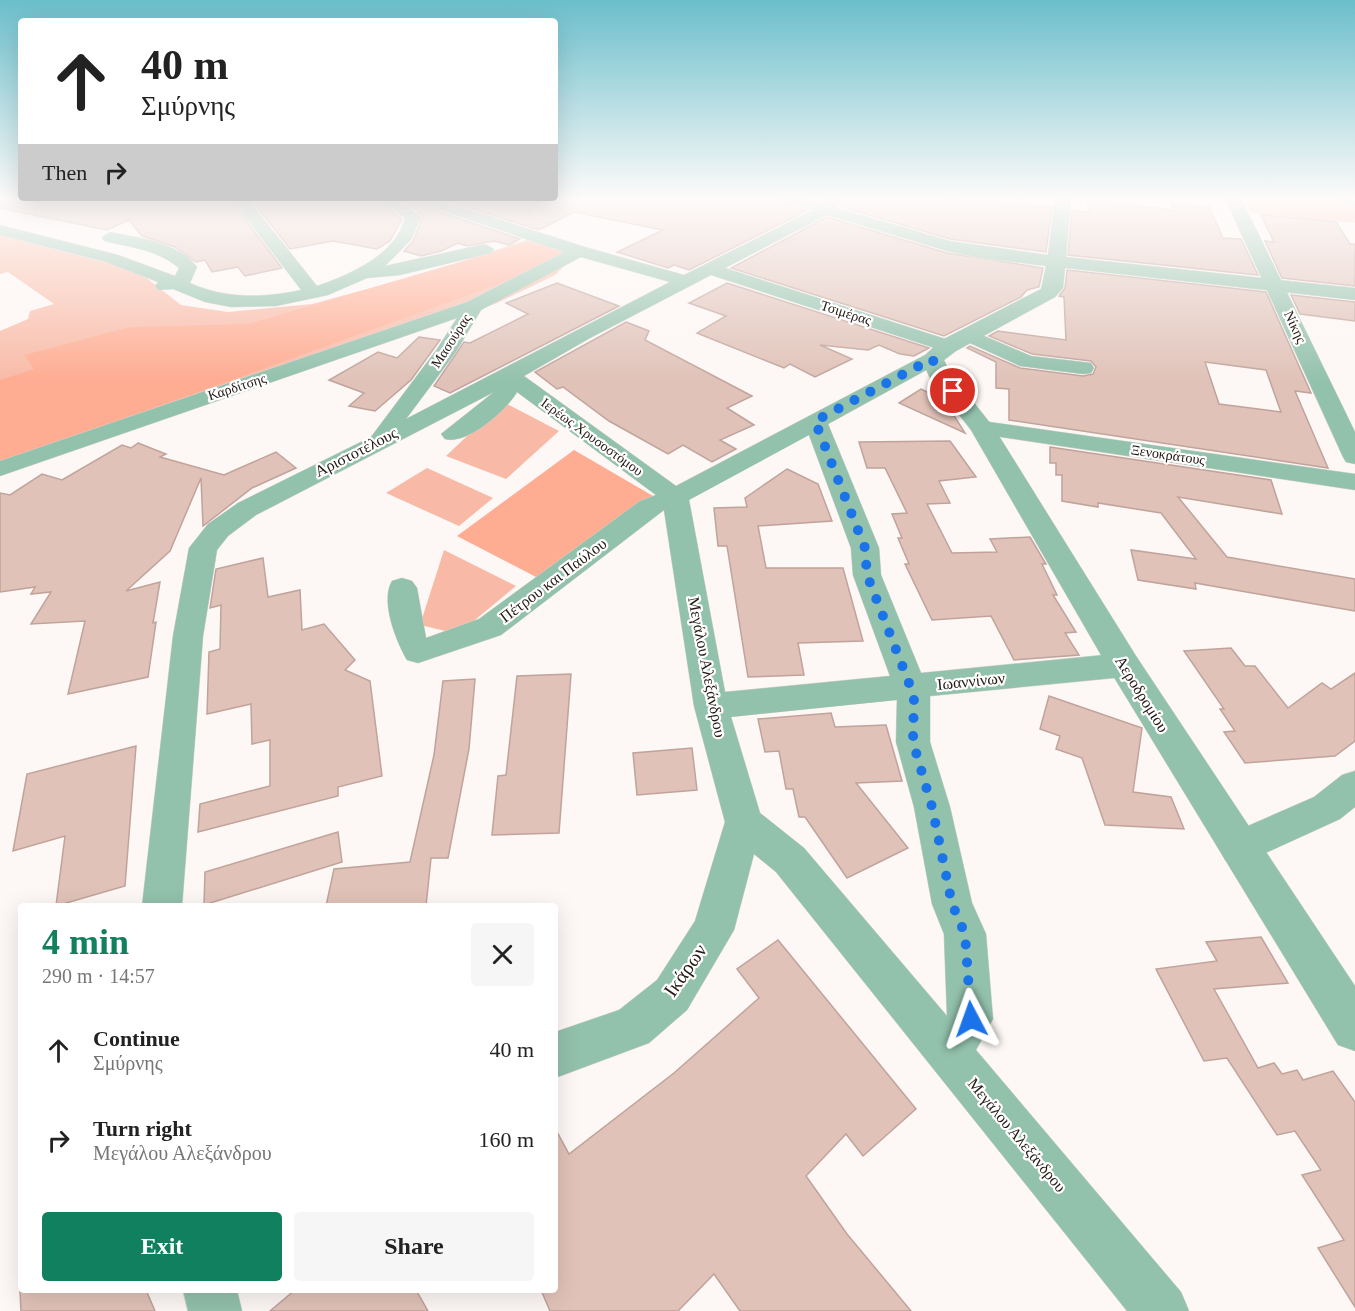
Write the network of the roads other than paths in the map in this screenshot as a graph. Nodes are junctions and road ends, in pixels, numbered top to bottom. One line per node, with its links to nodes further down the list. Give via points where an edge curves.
1 (114, 259): 15 (street)
2 (179, 259): 15 (street, via 188,267 187,273 183,280)
3 (287, 259): 17 (street)
4 (382, 259): 13 (street)
5 (444, 259): 13 (street, via 400,270)
6 (562, 259): 19 (street, Μασούρας)
7 (611, 259): 14 (street)
8 (728, 259): 12 (street, Αριστοτέλους)
9 (1036, 259): 11 (street)
10 (1264, 259): 16 (street, Νίκης)
11 (1055, 262): 16 (street); 20 (street, via 1053,288 1048,293)
12 (710, 269): 14 (street, Αριστοτέλους); 21 (street, Τσιμέρας)
13 (365, 273): 17 (street)
14 (686, 281): 23 (street, Αριστοτέλους)
15 (169, 285): 17 (street, via 196,302 224,308 268,304)
16 (1277, 286): 18 (street); 28 (street, Νίκης)
17 (313, 293)
18 (1355, 294)
19 (474, 306): 27 (street, Μασούρας, via 446,352); 29 (street, Καρδίτσης)
20 (968, 335): 21 (street); 22 (street, via 1027,362)
21 (940, 352): 24 (street); 25 (street, Αεροδρομίου, via 939,373)
22 (1083, 368)
23 (509, 376): 26 (street, via 510,386 504,395); 27 (street, Αριστοτέλους); 31 (street, Ιερέως Χρυσοστόμου)
24 (815, 421): 31 (street); 34 (street, via 865,548 867,575)
25 (982, 428): 30 (street, Ξενοκράτους); 33 (street, Αεροδρομίου)
26 (453, 434)
27 (377, 441): 39 (street, Αριστοτέλους, via 247,509 218,530 203,548 188,636)
28 (1355, 457)
29 (0, 469)
30 (1355, 482)
31 (675, 497): 32 (street, Πέτρου και Παύλου, via 649,507 490,627 418,652 408,633); 35 (street, Μεγάλου Αλεξάνδρου)
32 (402, 588)
33 (1124, 665): 34 (street, Ιωαννίνων); 38 (street, Αεροδρομίου)
34 (911, 687): 35 (street, Ιωαννίνων); 41 (street, via 913,742 932,807 952,904 965,934 971,1019)
35 (711, 706): 37 (street, Μεγάλου Αλεξάνδρου)
36 (1355, 786): 38 (street, via 1327,807)
37 (744, 822): 41 (street, Μεγάλου Αλεξάνδρου, via 790,860); 42 (street, Ικάρων, via 713,930 672,995 633,1027)
38 (1239, 848): 40 (street, Αεροδρομίου)
39 (162, 903)
40 (1355, 1028)
41 (948, 1052): 45 (street, Μεγάλου Αλεξάνδρου)
42 (558, 1054)
43 (211, 1293): 44 (street)
44 (215, 1311)
45 (1162, 1311)

